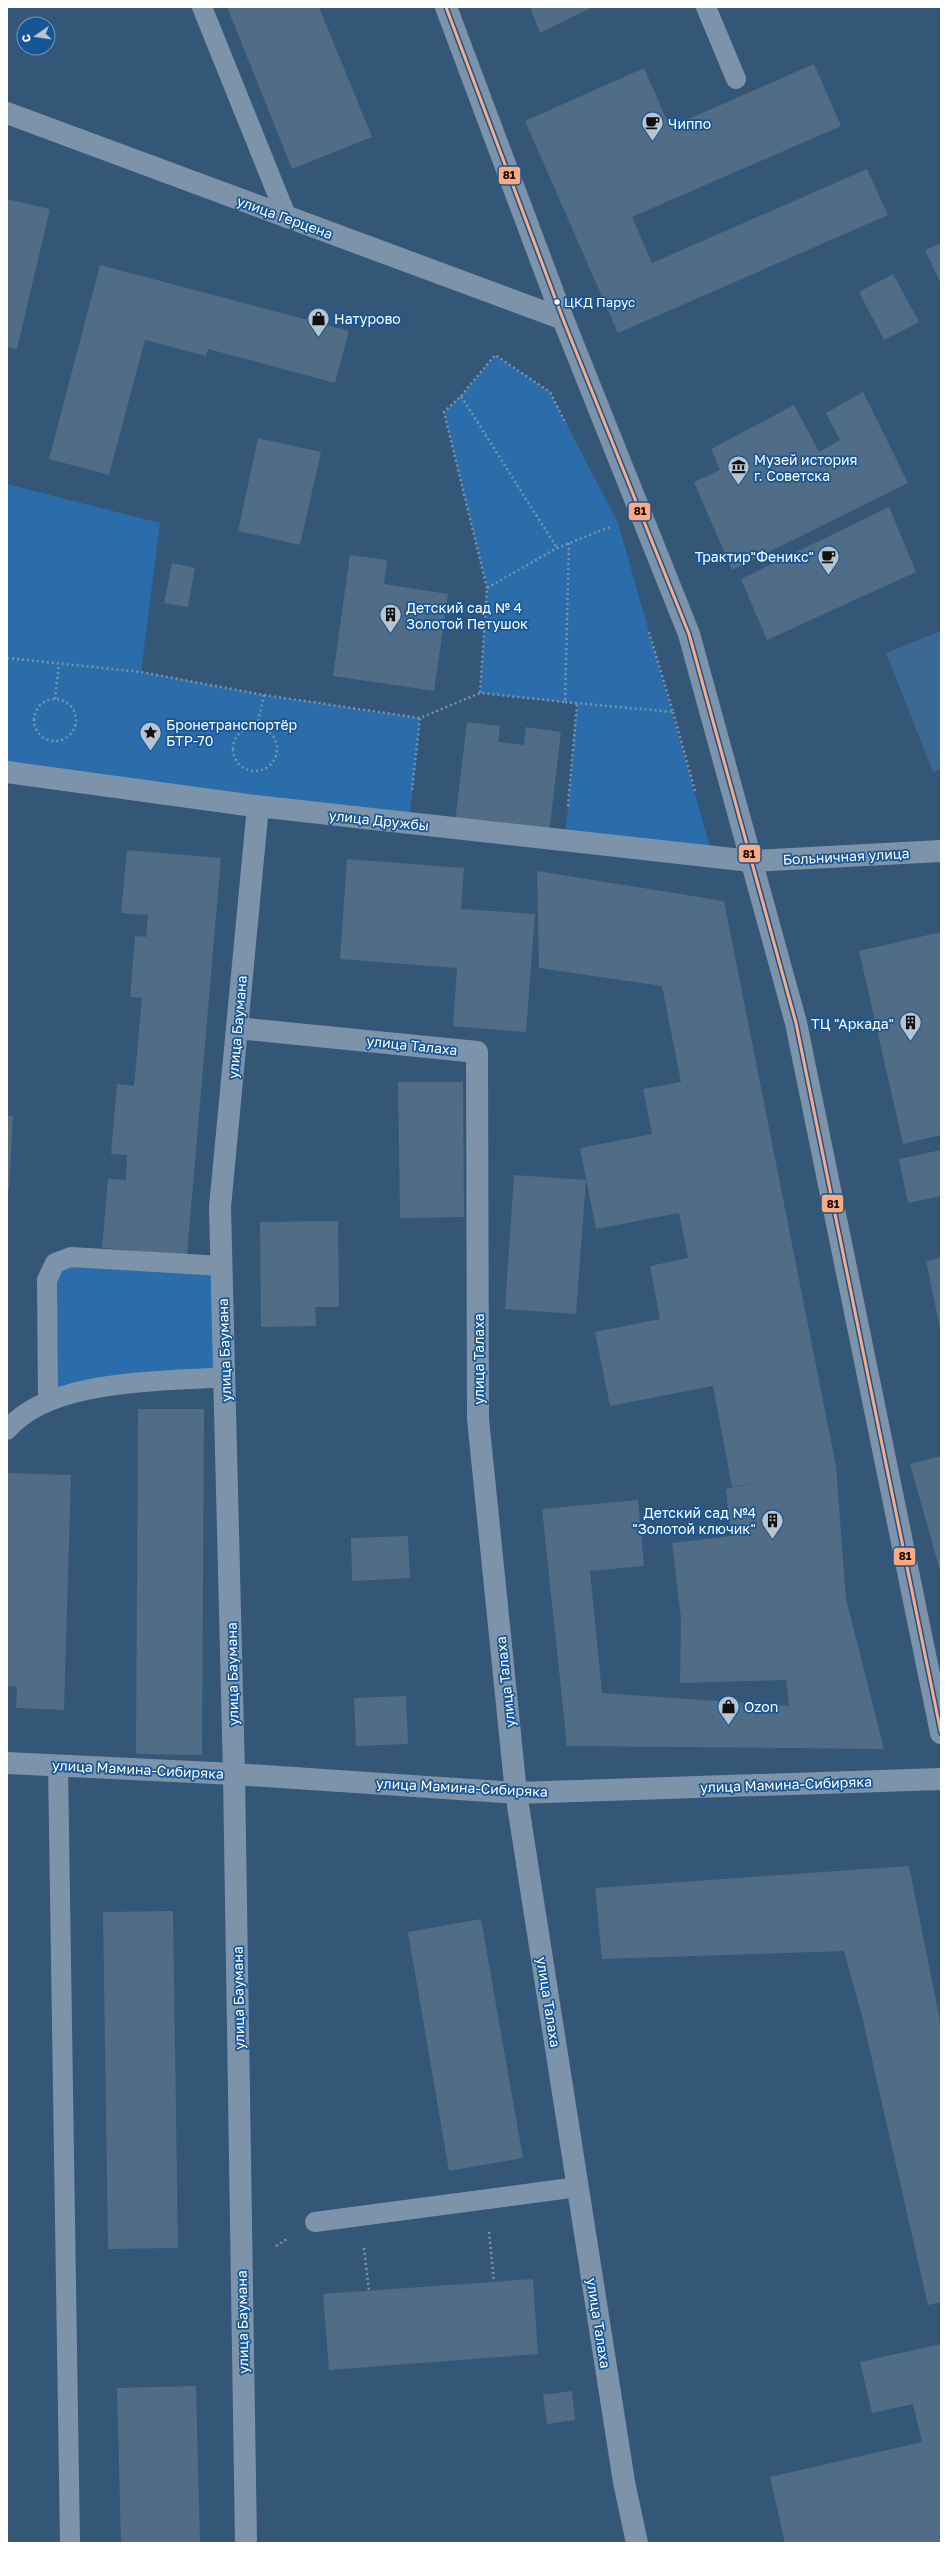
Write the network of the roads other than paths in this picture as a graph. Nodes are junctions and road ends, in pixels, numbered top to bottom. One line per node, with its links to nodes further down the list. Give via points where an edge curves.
1 (202, 7): 6 (lane)
2 (446, 7): 7 (street)
3 (706, 7): 4 (lane)
4 (736, 79)
5 (7, 112): 6 (street, улица Герцена)
6 (287, 218): 7 (street, улица Герцена)
7 (563, 319): 11 (street, via 689,634)
8 (7, 772): 9 (street, улица Дружбы)
9 (258, 806): 11 (street, улица Дружбы); 12 (street, улица Баумана)
10 (941, 851): 11 (street, Больничная улица)
11 (751, 861): 17 (street, via 796,1023)
12 (237, 1028): 13 (street, улица Баумана, via 220,1207); 22 (street, улица Талаха, via 477,1052 478,1419)
13 (222, 1266): 14 (street, улица Баумана); 15 (lane, via 71,1257 55,1263 47,1280)
14 (225, 1377): 15 (lane, via 81,1390); 20 (street, улица Баумана)
15 (48, 1402): 16 (lane, via 37,1406)
16 (7, 1430)
17 (941, 1733)
18 (7, 1763): 19 (street, улица Мамина-Сибиряка)
19 (58, 1765): 20 (street, улица Мамина-Сибиряка); 25 (lane)
20 (234, 1774): 22 (street, улица Мамина-Сибиряка); 26 (street, улица Баумана)
21 (941, 1779): 22 (street, улица Мамина-Сибиряка)
22 (516, 1793): 23 (street, улица Талаха)
23 (578, 2187): 24 (lane); 27 (street, улица Талаха, via 624,2482)
24 (315, 2222)
25 (70, 2543)
26 (246, 2543)
27 (637, 2543)

